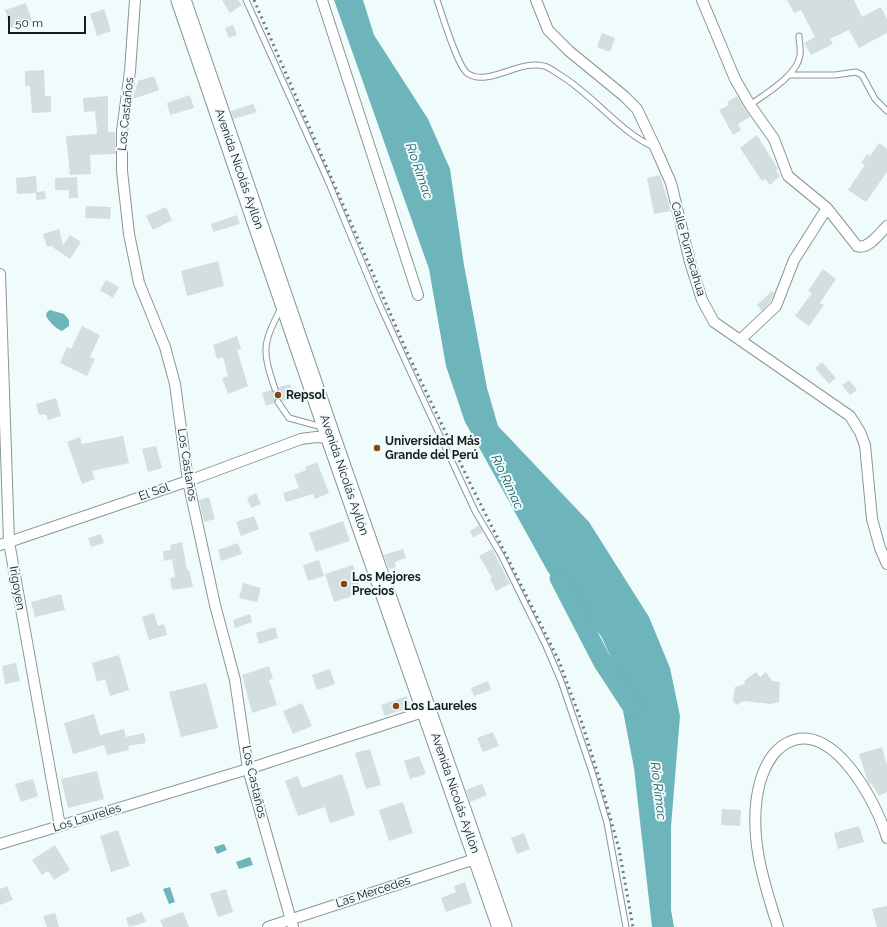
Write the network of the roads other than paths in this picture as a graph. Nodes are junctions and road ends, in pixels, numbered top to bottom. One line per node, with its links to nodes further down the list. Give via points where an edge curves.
1 (135, 0): 22 (street, Los Castaños, via 130,71 122,131 122,171 129,234 139,283 165,347 175,384)
2 (181, 0): 17 (highway, Avenida Nicolás Ayllón)
3 (246, 0): 34 (lane, via 410,371 475,511 501,555 561,681 607,823)
4 (322, 0): 16 (street)
5 (437, 0): 12 (lane, via 460,63 467,73 480,78 529,64 545,66 576,84 638,138)
6 (536, 0): 12 (street, Calle Pumacahua, via 548,30 637,109)
7 (702, 0): 10 (street, via 735,79)
8 (799, 36): 9 (lane, via 800,55)
9 (790, 75): 10 (lane); 11 (lane, via 835,75 856,72 862,75 876,99)
10 (750, 105): 13 (street, via 774,139 788,176)
11 (887, 111)
12 (656, 149): 18 (street, Calle Pumacahua, via 671,183 676,213 702,300 714,322)
13 (827, 208): 14 (street, via 856,246 862,248); 18 (street, via 794,260 776,306)
14 (887, 226)
15 (0, 274): 23 (street, Irigoyen)
16 (418, 295)
17 (284, 302): 19 (lane, via 267,335 264,348); 21 (highway, Avenida Nicolás Ayllón)
18 (740, 340): 24 (street, Calle Pumacahua, via 850,416 865,445 872,519)
19 (275, 389)
20 (278, 402): 21 (lane, via 289,418)
21 (329, 433): 22 (street, El Sol, via 301,439); 25 (highway, Avenida Nicolás Ayllón)
22 (188, 481): 23 (street, El Sol); 26 (street, Los Castaños, via 215,605 235,680)
23 (4, 543): 27 (street, Irigoyen)
24 (887, 564)
25 (426, 711): 26 (street, Los Laureles); 30 (highway, Avenida Nicolás Ayllón)
26 (248, 769): 27 (street, Los Laureles); 31 (street, Los Castaños)
27 (60, 826): 29 (street, Los Laureles)
28 (887, 838): 35 (street, via 882,820 864,785 838,756 819,740 791,740 779,747 769,759 760,782 756,810 756,843 763,880)
29 (0, 844)
30 (478, 858): 31 (street, Las Mercedes); 33 (highway, Avenida Nicolás Ayllón)
31 (292, 923): 32 (street, Las Mercedes)
32 (268, 927)
33 (502, 927)
34 (626, 927)
35 (778, 927)

